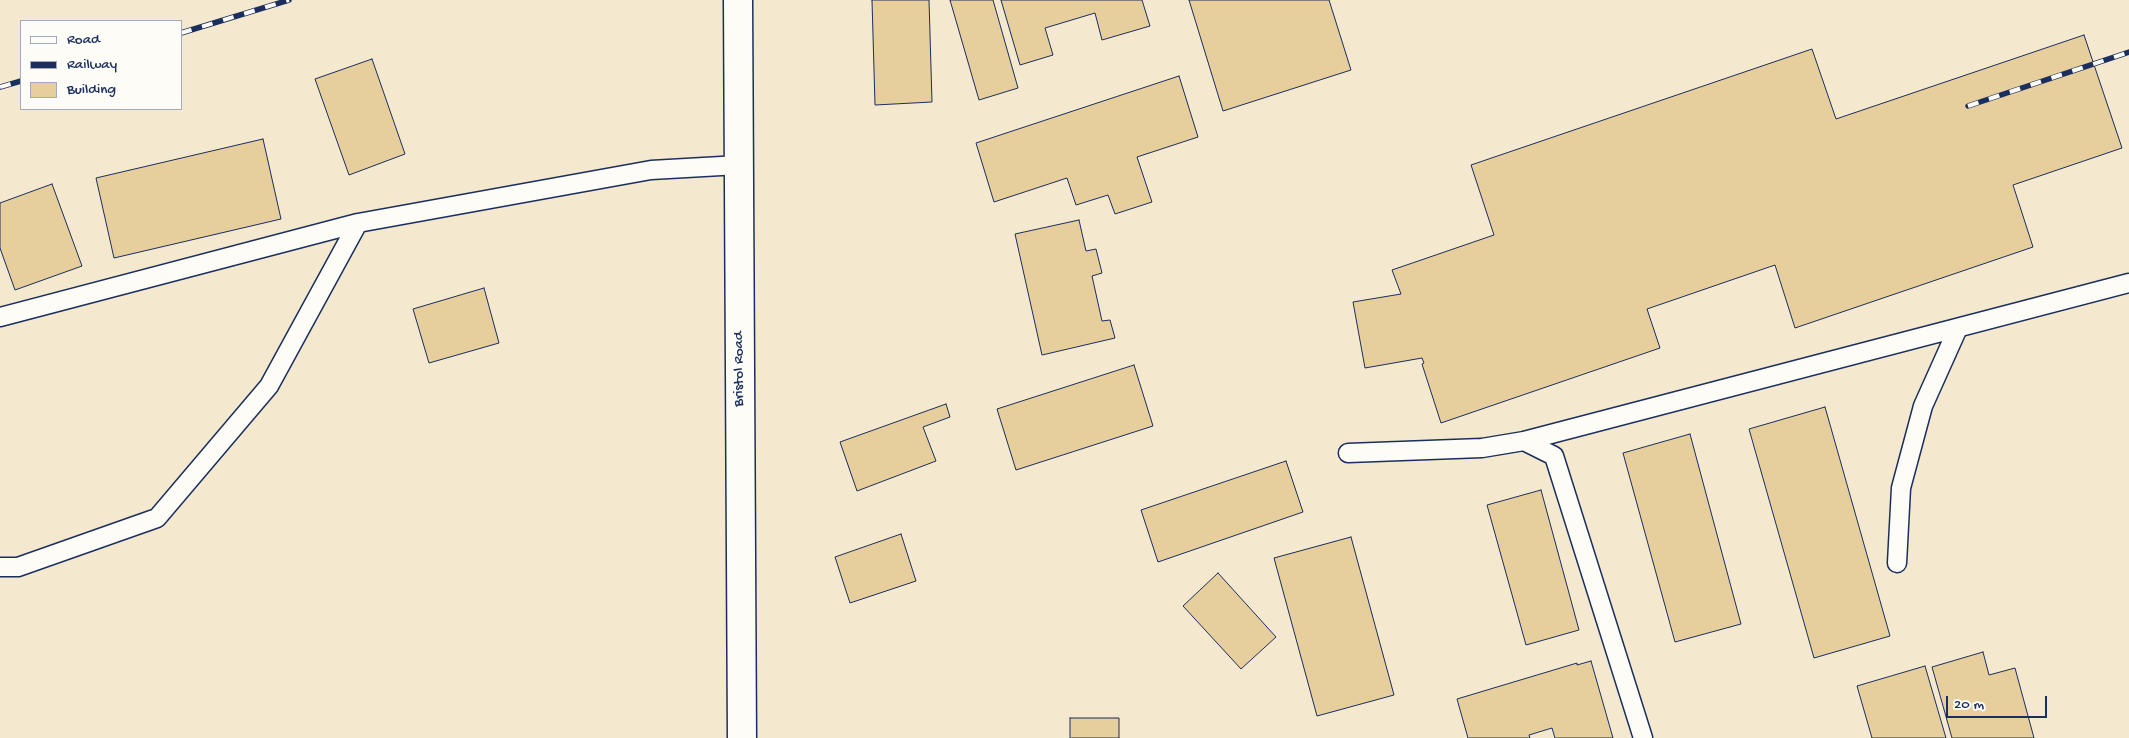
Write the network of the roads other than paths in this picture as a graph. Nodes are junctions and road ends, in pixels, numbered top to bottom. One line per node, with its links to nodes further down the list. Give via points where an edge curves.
1 (738, 0): 2 (street, Bristol Road)
2 (739, 165): 3 (lane, via 651,170); 11 (street, Bristol Road)
3 (358, 223): 5 (lane); 10 (lane, via 269,386 157,518 18,568)
4 (2129, 283): 6 (lane)
5 (0, 317)
6 (1958, 328): 7 (lane); 9 (lane, via 1924,406 1901,488)
7 (1524, 441): 8 (lane, via 1482,448); 12 (lane, via 1554,456)
8 (1348, 453)
9 (1897, 563)
10 (0, 567)
11 (742, 738)
12 (1643, 738)

